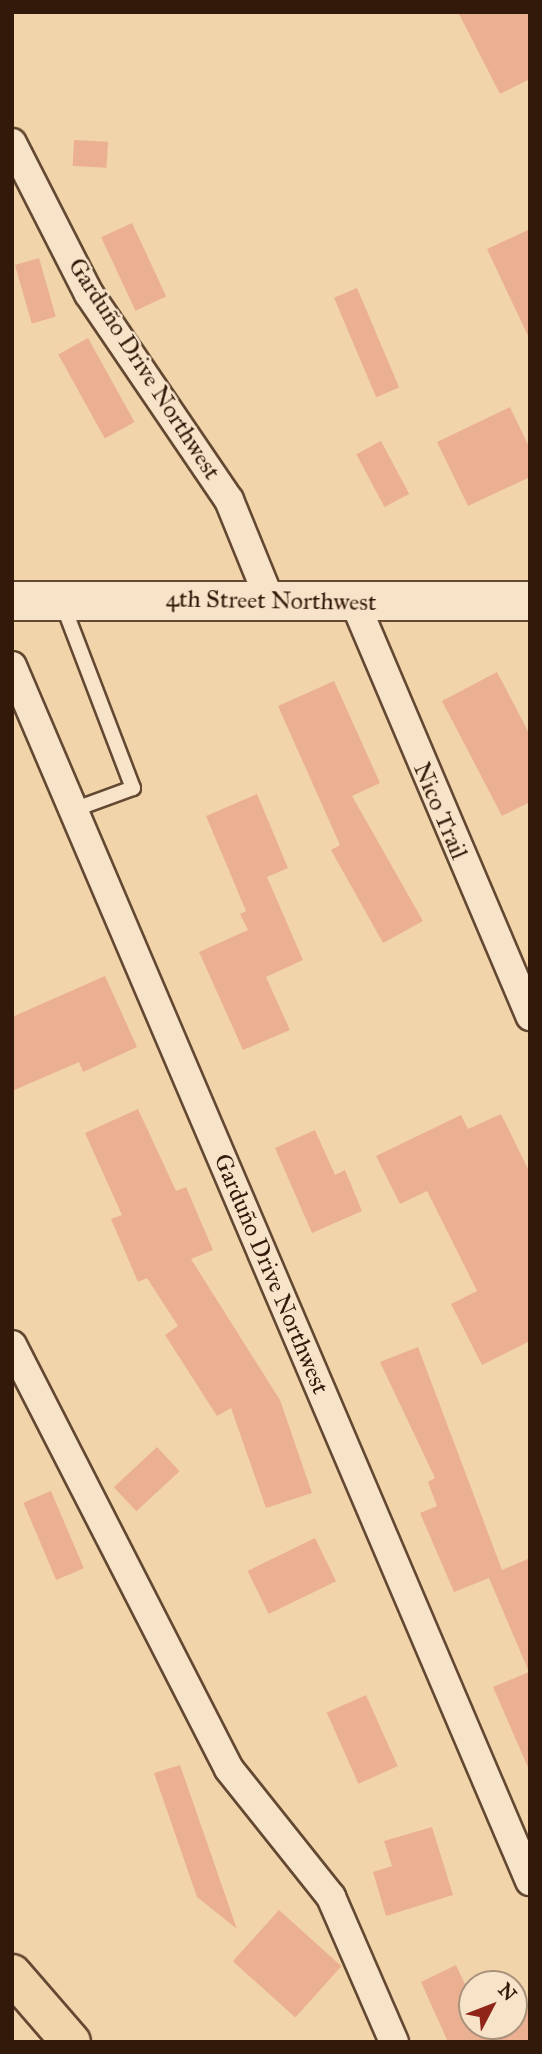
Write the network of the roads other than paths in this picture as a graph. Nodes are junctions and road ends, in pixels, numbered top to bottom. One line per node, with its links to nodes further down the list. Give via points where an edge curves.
1 (12, 144): 2 (street, Garduño Drive Northwest, via 89,294 229,500)
2 (269, 598): 3 (main road, 4th Street Northwest); 6 (main road, 4th Street Northwest)
3 (61, 600): 4 (main road, 4th Street Northwest); 8 (lane, via 133,788)
4 (12, 601)
5 (530, 601): 6 (main road, 4th Street Northwest)
6 (355, 603): 9 (street, Nico Trail)
7 (12, 666): 8 (street, Garduño Drive Northwest)
8 (73, 810): 11 (street, Garduño Drive Northwest)
9 (530, 1016)
10 (12, 1345): 14 (street, via 229,1769 331,1897)
11 (530, 1881)
12 (12, 1974): 13 (highway)
13 (71, 2042)
14 (394, 2042)

